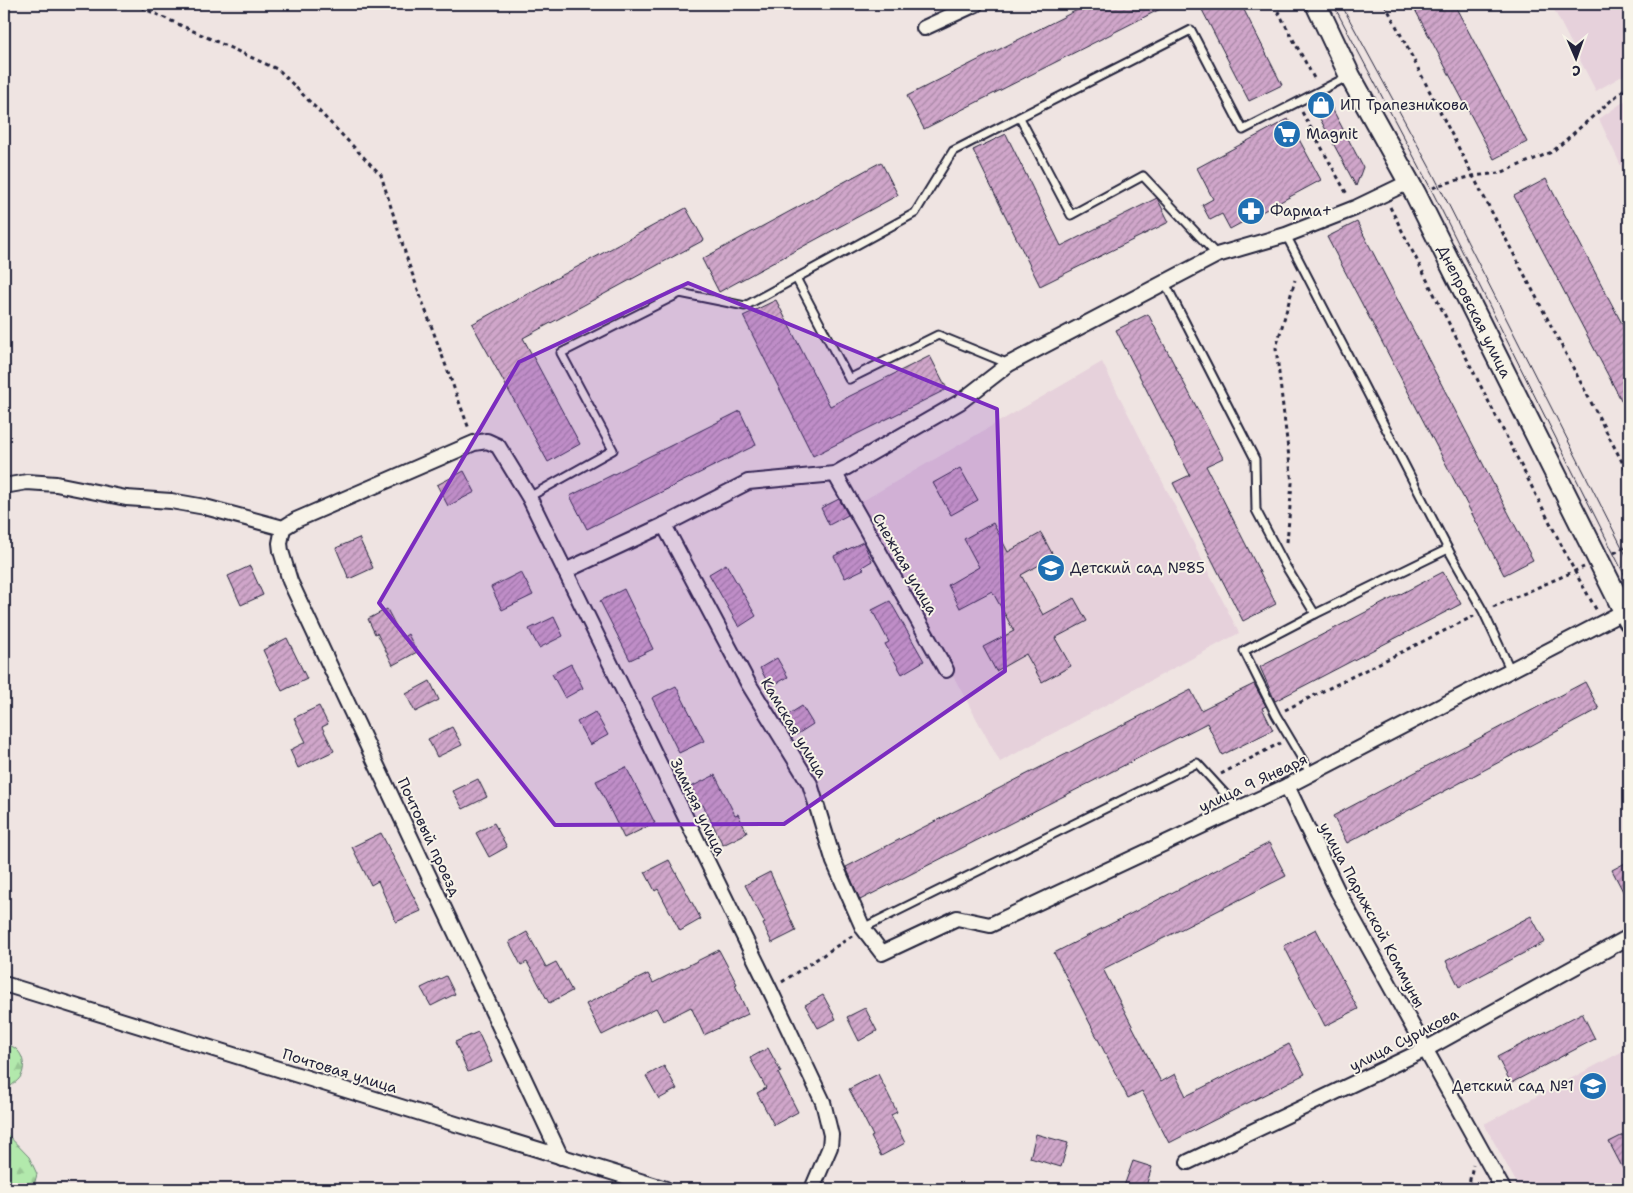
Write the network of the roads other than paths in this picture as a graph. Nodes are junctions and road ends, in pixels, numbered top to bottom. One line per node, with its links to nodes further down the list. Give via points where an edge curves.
1 (976, 4): 3 (street)
2 (1316, 4): 4 (street, Днепровская улица)
3 (924, 28)
4 (1350, 76): 5 (lane, via 1243,130 1191,30); 6 (street, Днепровская улица)
5 (1020, 118): 8 (lane, via 1072,215 1143,176); 9 (lane, via 953,151 915,213)
6 (1412, 188): 7 (street, via 1384,194); 20 (street, Днепровская улица, via 1598,561)
7 (1286, 235): 8 (street); 17 (lane)
8 (1217, 255): 10 (street)
9 (796, 278): 11 (lane, via 849,379 938,335); 14 (lane, via 745,306 680,293 561,353 614,450)
10 (1165, 283): 11 (street); 19 (lane, via 1256,459 1256,510)
11 (1009, 364): 12 (street, via 960,402)
12 (835, 474): 15 (street, via 748,482); 21 (street, Снежная улица)
13 (4, 486): 16 (street, via 27,482 56,484 126,498 172,501)
14 (529, 497): 16 (street, Зимняя улица, via 498,446 487,441 474,443); 18 (street, Зимняя улица)
15 (664, 525): 18 (street); 26 (street, Камская улица, via 748,683 810,784 834,862)
16 (283, 528): 31 (street, Почтовый проезд, via 281,551 290,581)
17 (1448, 550): 19 (lane); 22 (lane, via 1483,611)
18 (565, 571): 34 (street, Зимняя улица, via 823,1102 831,1135 830,1147)
19 (1315, 614): 23 (lane, via 1244,651)
20 (1628, 614): 22 (street, улица 9 Января, via 1603,622)
21 (946, 670)
22 (1510, 671): 23 (street, улица 9 Января)
23 (1311, 774): 24 (street, улица 9 Января)
24 (1287, 786): 25 (street, улица 9 Января); 30 (street, улица Парижской Коммуны, via 1338,892)
25 (1238, 808): 26 (lane, via 1197,763); 28 (street, улица 9 Января, via 990,925 957,918)
26 (863, 928): 28 (street, Камская улица)
27 (1629, 938): 30 (street, улица Сурикова)
28 (882, 953)
29 (4, 984): 31 (street, Почтовая улица)
30 (1426, 1049): 32 (street, улица Сурикова); 35 (street, улица Парижской Коммуны)
31 (561, 1157): 33 (street, Почтовая улица)
32 (1188, 1162)
33 (666, 1189)
34 (812, 1189)
35 (1503, 1189)

